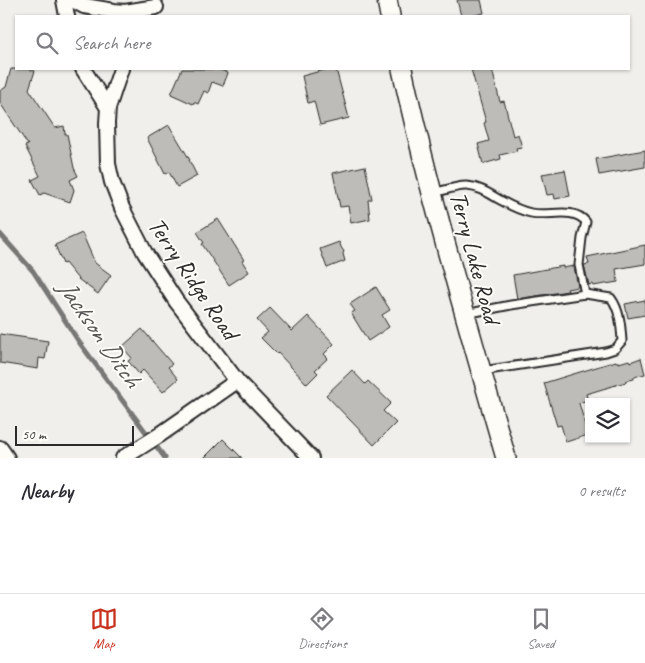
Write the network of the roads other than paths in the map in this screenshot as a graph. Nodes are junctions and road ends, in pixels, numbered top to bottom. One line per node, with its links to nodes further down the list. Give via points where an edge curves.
1 (64, 0): 5 (street)
2 (73, 0): 4 (street, via 84,6 114,11)
3 (387, 0): 6 (main road)
4 (156, 8)
5 (67, 15)
6 (390, 15)
7 (84, 70): 10 (street)
8 (121, 70): 10 (street, Terry Ridge Road)
9 (402, 70): 11 (main road, Terry Lake Road)
10 (108, 108): 15 (street, Terry Ridge Road, via 108,164 122,208 145,253 176,301)
11 (432, 193): 12 (lane, via 466,185 485,190 528,212 541,215 575,213 582,217 586,222 579,265); 13 (main road, Terry Lake Road)
12 (585, 294): 13 (lane); 14 (lane, via 611,298 616,304 622,341 615,349)
13 (465, 314): 14 (main road, Terry Lake Road)
14 (481, 371): 20 (main road, Terry Lake Road)
15 (237, 380): 18 (street); 19 (street, Terry Ridge Road)
16 (0, 448): 17 (street)
17 (7, 458)
18 (123, 458)
19 (311, 458)
20 (506, 458)

